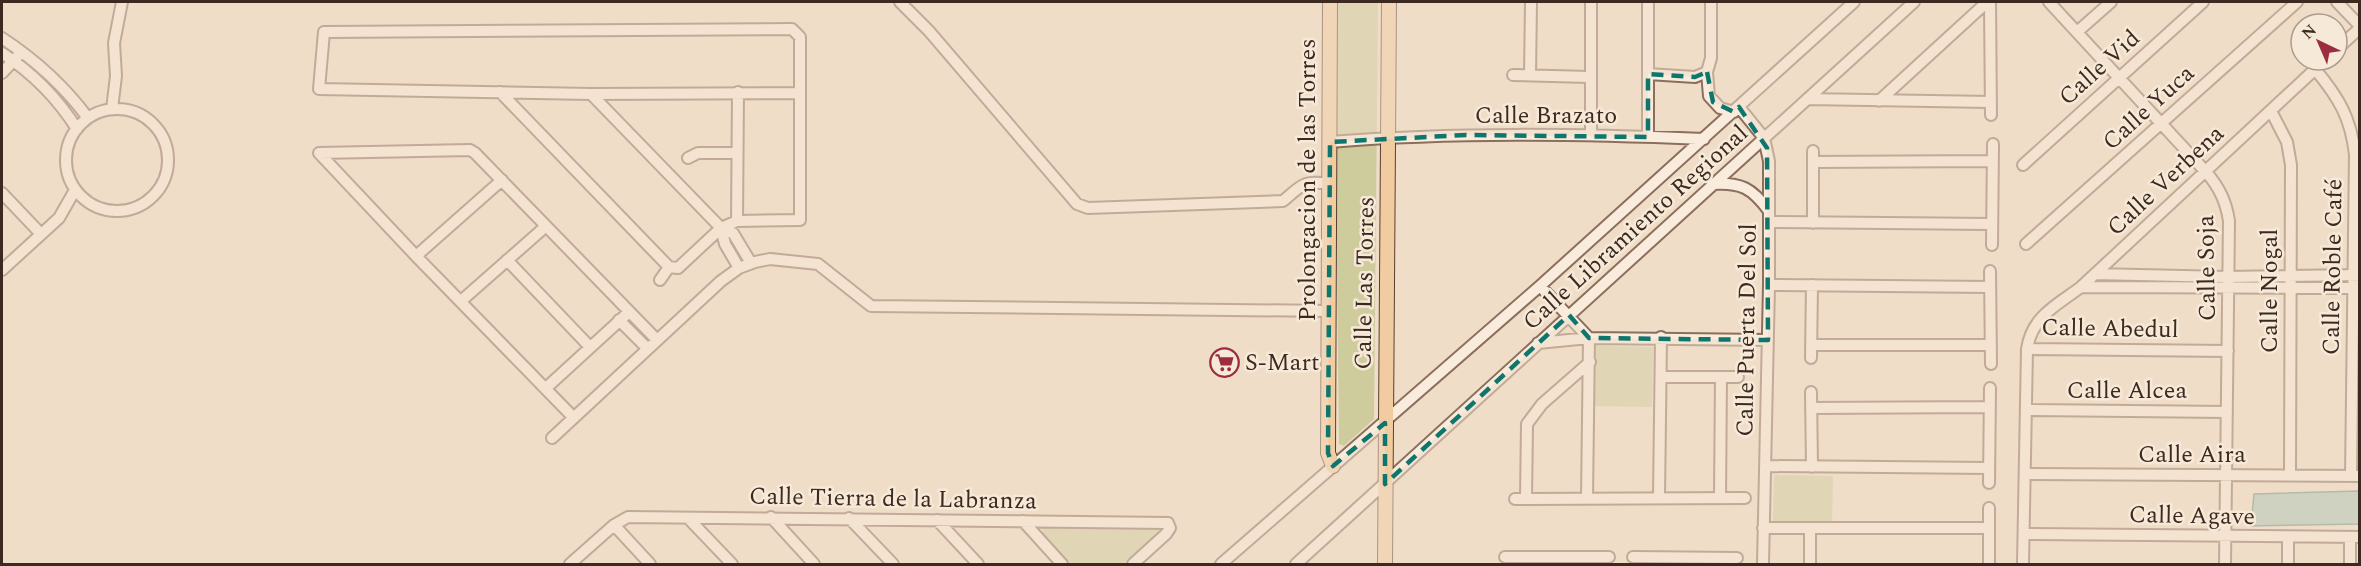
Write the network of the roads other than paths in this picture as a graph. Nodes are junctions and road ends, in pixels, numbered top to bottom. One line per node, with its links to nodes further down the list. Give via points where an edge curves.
1 (122, 2): 40 (street, via 114,43)
2 (900, 2): 61 (street, via 1077,204 1088,208 1283,201 1310,181)
3 (1330, 2): 52 (main road, Prolongacion de las Torres)
4 (1389, 2): 49 (main road, Calle Las Torres)
5 (1531, 2): 30 (street)
6 (1591, 2): 31 (street)
7 (1648, 2): 28 (street)
8 (1711, 2): 24 (street, via 1711,58)
9 (1854, 2): 41 (street, Calle Libramiento Regional)
10 (1914, 2): 37 (street, Calle Libramiento Regional)
11 (1989, 2): 38 (street); 39 (street)
12 (2049, 2): 18 (street, Calle Soja)
13 (2111, 2): 18 (street)
14 (2203, 2): 32 (street, Calle Vid)
15 (2297, 2): 45 (street, Calle Yuca)
16 (2337, 2): 17 (street)
17 (2360, 27): 20 (street)
18 (2077, 32): 32 (street, Calle Soja)
19 (2, 38): 21 (street)
20 (2349, 38)
21 (22, 52): 23 (street); 44 (street, via 69,94)
22 (2, 53): 23 (street)
23 (14, 61): 27 (street); 46 (street, via 59,103)
24 (1707, 72): 28 (street, via 1695,77); 41 (street, Calle Puerta Del Sol, via 1709,96 1720,108)
25 (2312, 72): 42 (street, Calle Verbena)
26 (2317, 72): 55 (street, Calle Roble Café, via 2345,111)
27 (2, 73)
28 (1648, 74): 48 (street)
29 (1514, 75): 30 (street)
30 (1530, 75): 31 (street)
31 (1589, 76): 47 (street)
32 (2119, 77): 45 (street, Calle Soja); 58 (street, Calle Vid)
33 (500, 92): 35 (street, via 319,89 324,32 792,29 800,37); 36 (street); 77 (street)
34 (738, 92): 35 (street); 36 (street); 54 (street)
35 (799, 93): 66 (street, via 800,220)
36 (591, 94): 70 (street)
37 (1807, 99): 38 (street); 50 (street, Calle Libramiento Regional)
38 (1879, 101): 39 (street)
39 (1991, 102): 43 (street)
40 (112, 109): 44 (street); 63 (street, via 136,112 156,125 167,146 168,170 159,192 140,207 117,212 93,206)
41 (1736, 109): 50 (street, Calle Puerta Del Sol); 51 (street, Calle Libramiento Regional)
42 (2271, 111): 59 (street, Calle Verbena); 83 (street, Calle Nogal, via 2289,154)
43 (1991, 115)
44 (88, 117): 46 (street)
45 (2161, 123): 59 (street, Calle Soja); 72 (street, Calle Yuca)
46 (76, 129): 63 (street, via 66,159)
47 (1591, 135): 48 (street, Calle Brazato); 49 (street, Calle Brazato)
48 (1647, 136): 51 (street, Calle Brazato)
49 (1388, 137): 52 (street, Calle Brazato); 124 (main road, Calle Las Torres)
50 (1764, 138): 62 (street, Calle Libramiento Regional); 65 (street, Calle Puerta Del Sol, via 1769,161)
51 (1704, 139): 88 (street, Calle Libramiento Regional)
52 (1330, 142): 61 (main road, Prolongacion de las Torres)
53 (1993, 144): 57 (street)
54 (736, 153): 56 (street, via 698,153); 66 (street)
55 (2357, 155): 82 (street, Calle Roble Café)
56 (688, 158)
57 (1992, 161): 67 (street, via 1813,156); 68 (street)
58 (2023, 165)
59 (2206, 172): 81 (street, Calle Verbena); 84 (street, Calle Soja, via 2227,207)
60 (502, 180): 69 (street); 74 (street); 74 (street, via 470,150 319,153)
61 (1329, 184): 95 (main road, Prolongacion de las Torres)
62 (1712, 184): 65 (street, via 1741,185 1758,197); 97 (street, Calle Libramiento Regional)
63 (75, 190): 71 (street, via 59,218)
64 (2, 193): 71 (street)
65 (1769, 217): 67 (street); 86 (street, Calle Puerta Del Sol)
66 (737, 221): 70 (street)
67 (1813, 223): 68 (street)
68 (1991, 224): 73 (street)
69 (545, 227): 75 (street); 96 (street)
70 (721, 228): 76 (street, via 733,232); 77 (street, via 678,268); 78 (street)
71 (41, 234): 79 (street)
72 (2026, 244)
73 (1992, 245)
74 (416, 256): 94 (street)
75 (507, 260): 94 (street); 106 (street)
76 (751, 263): 78 (street); 95 (street, via 770,259 818,264 871,306)
77 (669, 267): 85 (street)
78 (739, 268): 101 (street)
79 (2, 270)
80 (1990, 271): 89 (street)
81 (2095, 274): 84 (street); 90 (street, Calle Verbena)
82 (2356, 275): 83 (street); 92 (street, Calle Roble Café)
83 (2290, 276): 84 (street); 91 (street, Calle Nogal)
84 (2227, 277): 93 (street, Calle Soja)
85 (660, 280)
86 (1769, 285): 87 (street); 102 (street, Calle Puerta Del Sol)
87 (1812, 285): 89 (street); 104 (street)
88 (1540, 286): 97 (street); 124 (street, Calle Libramiento Regional)
89 (1990, 287): 105 (street)
90 (2081, 287): 93 (street); 107 (street, Calle Verbena, via 2032,328)
91 (2290, 288): 92 (street); 93 (street); 132 (street, Calle Nogal)
92 (2356, 288): 133 (street, Calle Roble Café)
93 (2227, 289): 109 (street, Calle Soja)
94 (461, 301): 116 (street)
95 (1329, 311): 126 (main road, Prolongacion de las Torres, via 1328,453)
96 (628, 312): 98 (street); 101 (street)
97 (1569, 315): 100 (street); 103 (street, Calle Libramiento Regional)
98 (619, 320): 106 (street); 108 (street)
99 (1661, 337): 100 (street); 102 (street); 113 (street)
100 (1589, 338): 103 (street); 111 (street)
101 (657, 340): 108 (street)
102 (1768, 340): 127 (street, Calle Puerta Del Sol)
103 (1538, 343): 135 (street, Calle Libramiento Regional)
104 (1812, 345): 105 (street); 110 (street)
105 (1991, 345): 112 (street)
106 (590, 346): 116 (street)
107 (2027, 348): 109 (street, Calle Abedul); 121 (street)
108 (648, 349): 123 (street)
109 (2228, 351): 122 (street, Calle Soja)
110 (1812, 358)
111 (1590, 362): 137 (street); 137 (street, via 1530,418 1520,498)
112 (1991, 364)
113 (1661, 377): 114 (street); 136 (street)
114 (1721, 377): 115 (street); 138 (street)
115 (1738, 377)
116 (546, 388): 123 (street)
117 (1990, 388): 119 (street)
118 (1811, 392): 120 (street)
119 (1989, 406): 120 (street); 129 (street)
120 (1811, 408): 128 (street)
121 (2026, 410): 122 (street, Calle Alcea); 130 (street)
122 (2227, 412): 131 (street, Calle Soja)
123 (574, 418): 125 (street)
124 (1385, 423): 126 (street, Calle Libramiento Regional); 135 (main road, Calle Las Torres)
125 (552, 438)
126 (1333, 466): 170 (street, Calle Libramiento Regional)
127 (1765, 466): 128 (street); 147 (street, Calle Puerta Del Sol)
128 (1812, 467): 129 (street)
129 (1989, 468): 134 (street)
130 (2025, 474): 131 (street, Calle Aira); 150 (street)
131 (2226, 475): 132 (street, Calle Aira); 151 (street, Calle Soja)
132 (2290, 475): 133 (street, Calle Aira)
133 (2355, 476)
134 (1989, 483)
135 (1385, 484): 171 (street, Calle Libramiento Regional); 172 (main road, Calle Las Torres)
136 (1659, 497): 137 (street); 138 (street)
137 (1587, 498)
138 (1720, 498): 139 (street)
139 (1745, 498)
140 (1989, 508): 149 (street)
141 (771, 517): 142 (street, Calle Tierra de la Labranza); 143 (street, Calle Tierra de la Labranza); 165 (street)
142 (688, 518): 146 (street, Calle Tierra de la Labranza, via 628,517); 164 (street)
143 (849, 518): 144 (street, Calle Tierra de la Labranza); 166 (street)
144 (937, 520): 145 (street, Calle Tierra de la Labranza); 167 (street)
145 (1023, 521): 168 (street); 169 (street, Calle Tierra de la Labranza, via 1165,522 1170,528 1166,534)
146 (614, 525): 162 (street); 163 (street)
147 (1763, 528): 148 (street); 173 (street, Calle Puerta Del Sol)
148 (1810, 528): 149 (street); 174 (street)
149 (1989, 528): 175 (street)
150 (2024, 534): 151 (street, Calle Agave); 176 (street)
151 (2225, 536): 152 (street, Calle Agave); 177 (street, Calle Soja)
152 (2288, 537): 153 (street, Calle Agave); 178 (street)
153 (2355, 537): 179 (street)
154 (1505, 557): 158 (street)
155 (1610, 557): 159 (street)
156 (1633, 557): 160 (street)
157 (1737, 558): 161 (street)
158 (1525, 561): 159 (street)
159 (1586, 561)
160 (1658, 561): 161 (street)
161 (1720, 561)
162 (570, 564)
163 (650, 564)
164 (732, 564)
165 (814, 564)
166 (893, 564)
167 (978, 564)
168 (1062, 564)
169 (1133, 564)
170 (1221, 564)
171 (1296, 564)
172 (1385, 564)
173 (1763, 564)
174 (1810, 564)
175 (1989, 564)
176 (2024, 564)
177 (2225, 564)
178 (2288, 564)
179 (2350, 564)

